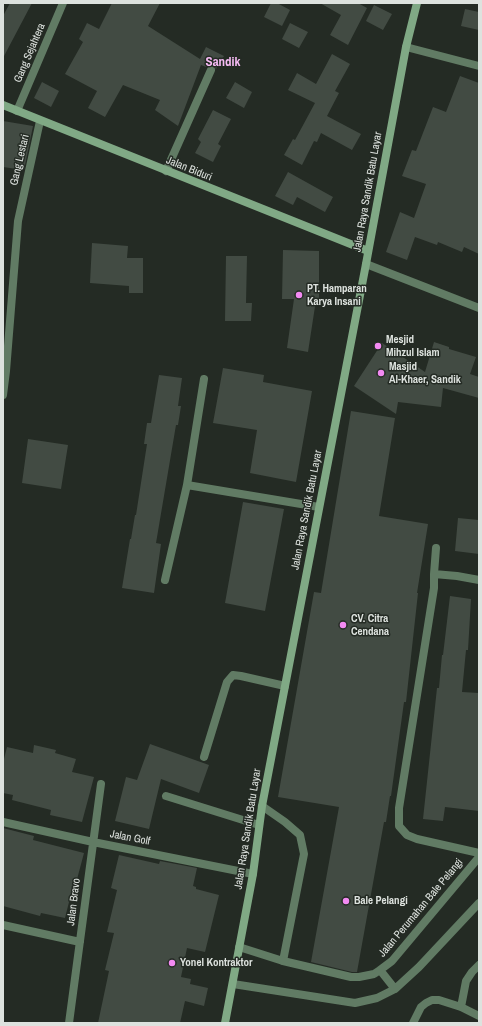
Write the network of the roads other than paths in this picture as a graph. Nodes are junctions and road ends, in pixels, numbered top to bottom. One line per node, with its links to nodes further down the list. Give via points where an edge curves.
1 (63, 3): 7 (street, Gang Sejahtera)
2 (417, 3): 3 (main road, Jalan Raya Sandik Batu Layar)
3 (406, 47): 4 (street); 10 (main road, Jalan Raya Sandik Batu Layar)
4 (479, 66)
5 (211, 70): 9 (street)
6 (3, 105): 7 (main road, Jalan Biduri)
7 (18, 111): 8 (main road, Jalan Biduri)
8 (40, 121): 9 (main road, Jalan Biduri); 14 (street, Gang Lestari, via 18,221)
9 (166, 171): 10 (main road, Jalan Biduri)
10 (368, 251): 11 (main road, Jalan Raya Sandik Batu Layar)
11 (366, 264): 12 (street); 16 (main road, Jalan Raya Sandik Batu Layar)
12 (479, 308)
13 (204, 379): 15 (street)
14 (3, 395)
15 (187, 486): 16 (street); 19 (street)
16 (319, 507): 21 (main road, Jalan Raya Sandik Batu Layar)
17 (436, 548): 18 (street)
18 (434, 574): 20 (street); 29 (street, via 434,588 399,808 399,826 406,835 417,839)
19 (165, 580)
20 (479, 580)
21 (285, 686): 22 (street, via 233,675 227,682); 25 (main road, Jalan Raya Sandik Batu Layar)
22 (204, 757)
23 (101, 784): 28 (street, Jalan Bravo)
24 (166, 796): 27 (street)
25 (262, 806): 27 (main road, Jalan Raya Sandik Batu Layar); 36 (street, via 300,835 304,854)
26 (3, 822): 28 (street, Jalan Golf)
27 (259, 825): 31 (main road, Jalan Raya Sandik Batu Layar)
28 (93, 842): 31 (street, Jalan Golf); 34 (street, Jalan Bravo)
29 (479, 853)
30 (479, 857): 38 (street, Jalan Perumahan Bale Pelangi, via 392,960)
31 (253, 874): 35 (main road, Jalan Raya Sandik Batu Layar)
32 (479, 903): 40 (street)
33 (3, 924): 34 (street)
34 (80, 942): 43 (street, Jalan Bravo)
35 (239, 947): 36 (street, Jalan Perumahan Bale Pelangi); 39 (main road, Jalan Raya Sandik Batu Layar)
36 (283, 961): 38 (street, Jalan Perumahan Bale Pelangi, via 351,977 366,976)
37 (479, 965): 41 (street, via 466,981)
38 (380, 970): 40 (street)
39 (233, 984): 40 (street, via 354,1003 377,998); 44 (main road, Jalan Raya Sandik Batu Layar)
40 (395, 989)
41 (461, 1007): 42 (street); 45 (street, via 432,1000 421,1007)
42 (479, 1016)
43 (69, 1023)
44 (225, 1023)
45 (413, 1023)

